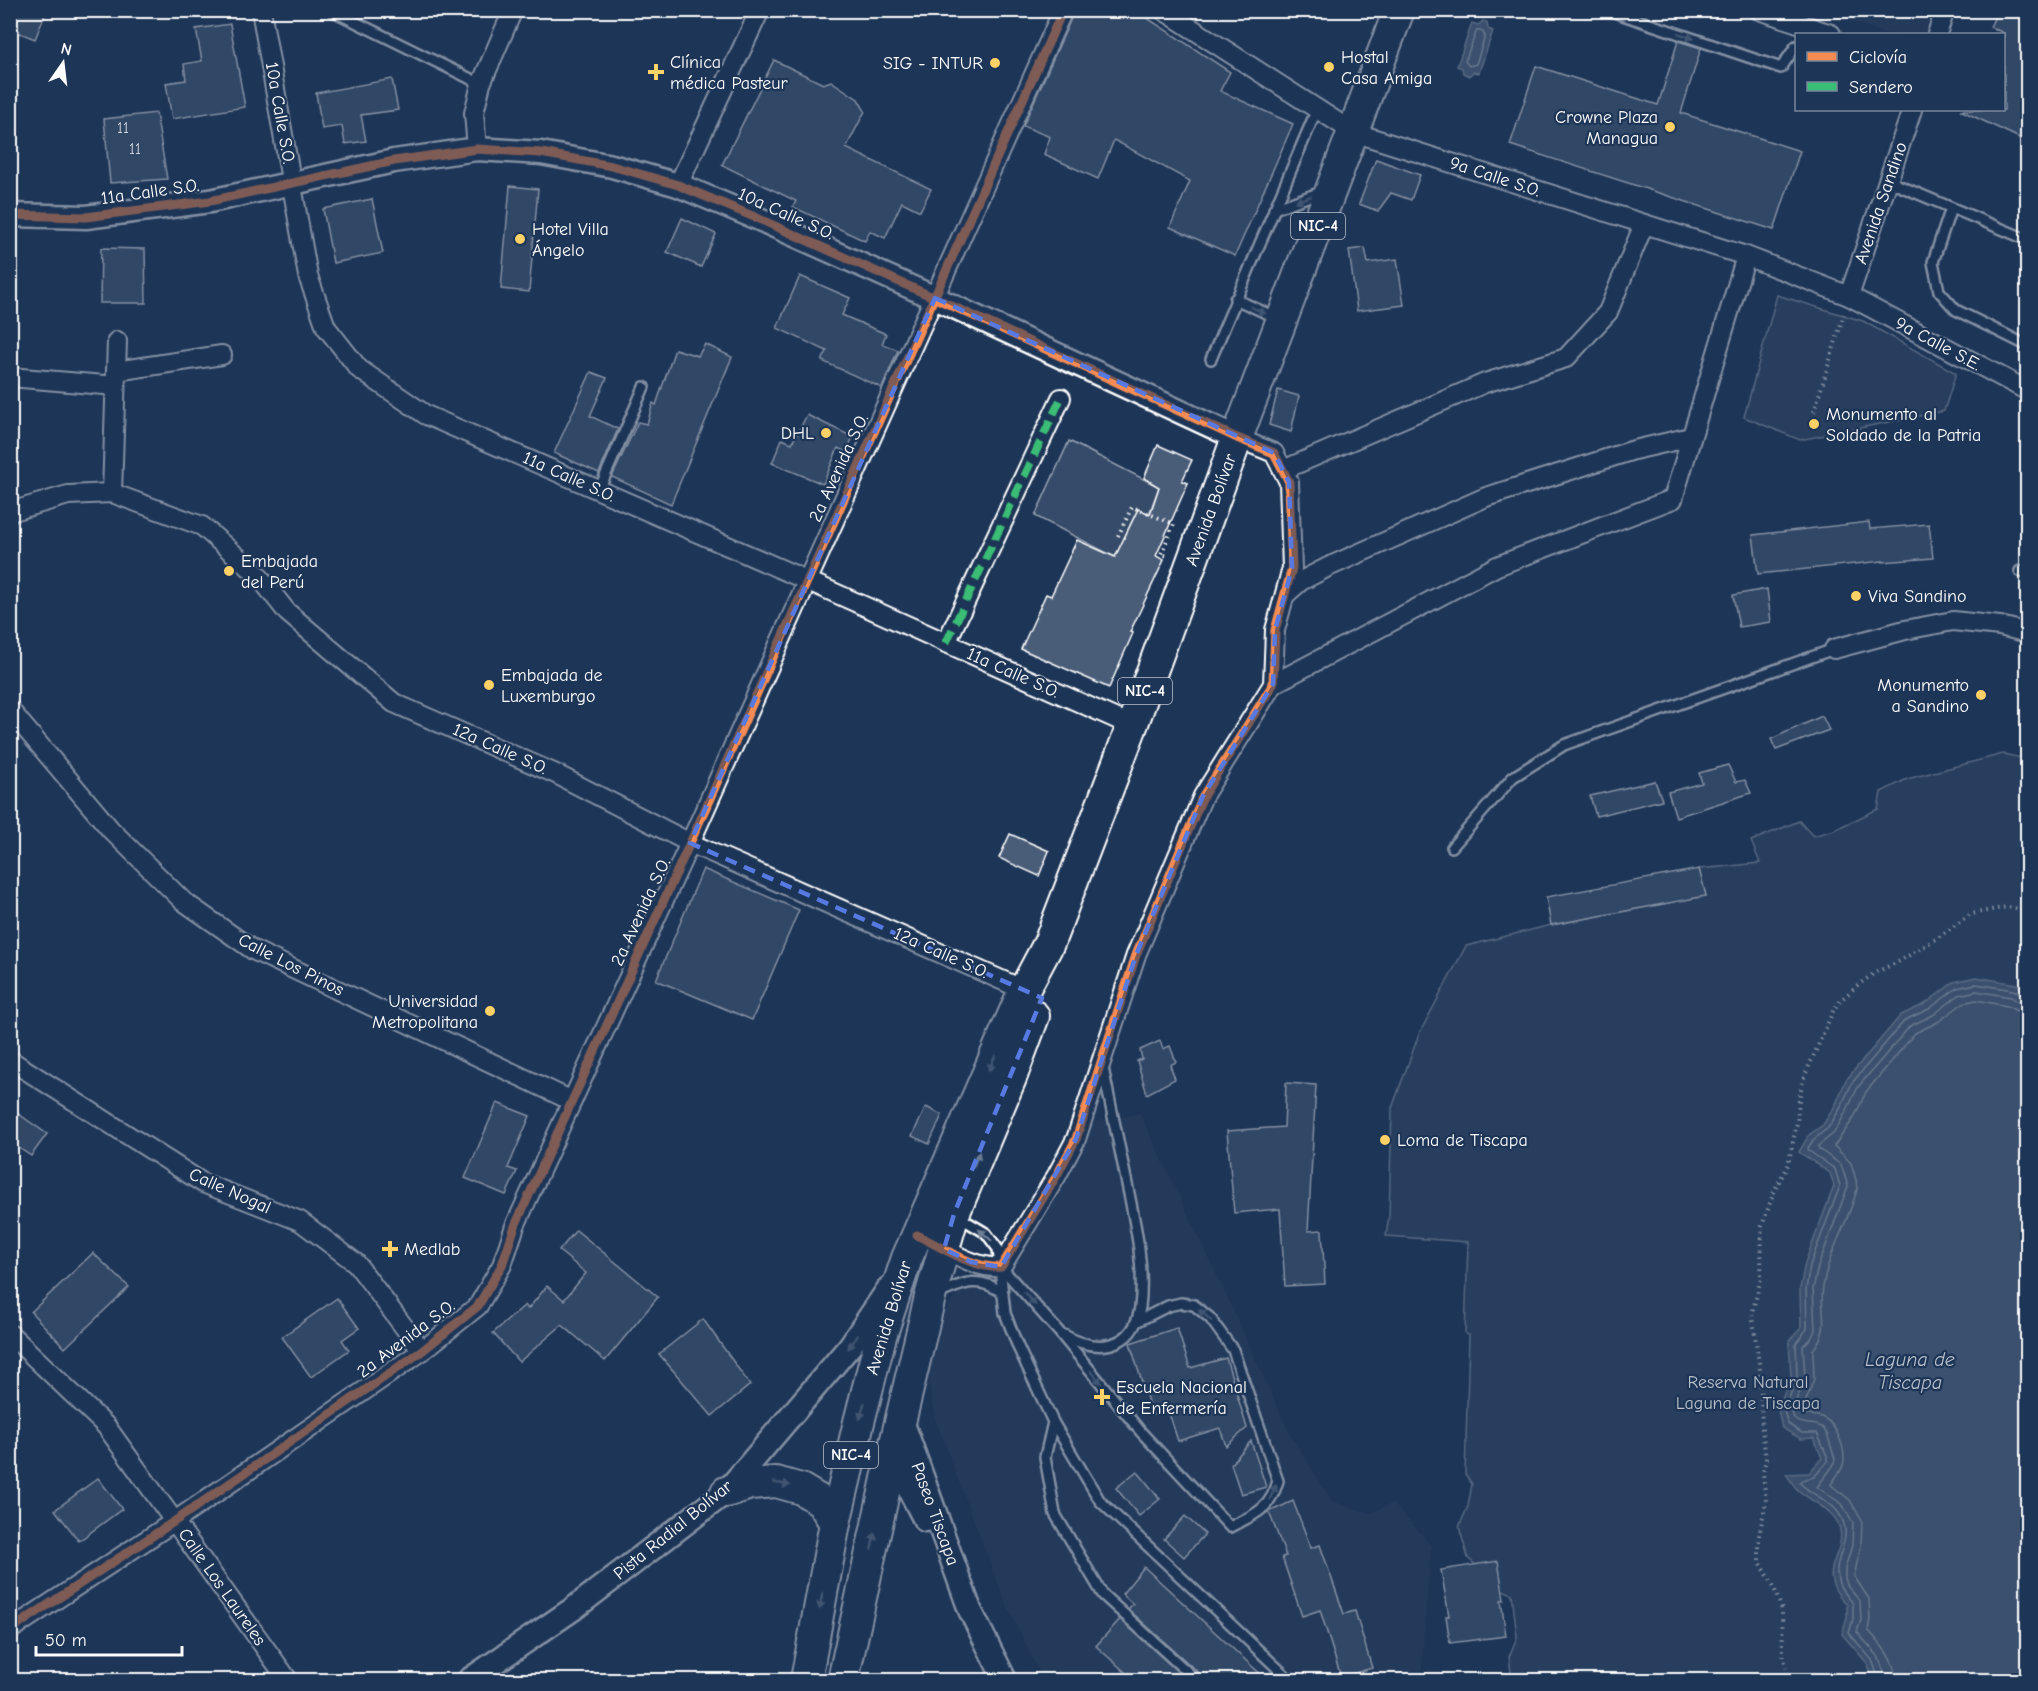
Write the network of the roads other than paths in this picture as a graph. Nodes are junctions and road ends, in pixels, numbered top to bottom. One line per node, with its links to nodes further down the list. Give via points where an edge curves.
1 (261, 10): 21 (street, 10a Calle S.O.)
2 (331, 10): 15 (lane)
3 (513, 10): 15 (street)
4 (760, 10): 22 (street)
5 (1063, 10): 31 (street, 2a Avenida S.O.)
6 (1163, 10): 16 (street, 9a Calle S.O.)
7 (1399, 10): 18 (highway, Avenida Bolívar / NIC-4)
8 (1759, 10): 11 (street)
9 (1946, 10): 13 (street)
10 (1611, 11): 14 (lane, one-way to 14, via 1781,68)
11 (1807, 31): 12 (street)
12 (1823, 33)
13 (1937, 33)
14 (1795, 49)
15 (481, 84): 19 (street, via 474,113)
16 (1317, 109): 18 (street, 9a Calle S.O.); 25 (lane)
17 (1912, 111): 20 (street, Avenida Sandino)
18 (1353, 132): 23 (highway, Avenida Bolívar / NIC-4); 27 (street, 9a Calle S.O.)
19 (477, 149): 21 (street, 10a Calle S.O., via 394,161); 22 (street, 10a Calle S.O., via 541,153 612,166)
20 (1888, 181): 24 (lane); 30 (street, Avenida Sandino)
21 (293, 183): 26 (street, 11a Calle S.O., via 210,201 86,217); 46 (street, 11a Calle S.O., via 308,276 326,327 358,369 426,415)
22 (678, 185): 31 (street, 10a Calle S.O.)
23 (1332, 189): 25 (lane, one-way to 25); 33 (highway, Avenida Bolívar / NIC-4)
24 (1951, 208): 28 (lane); 35 (lane, via 1933,262 1939,291 1956,310)
25 (1274, 209): 32 (lane)
26 (10, 215)
27 (1644, 224): 29 (street, 9a Calle S.O.); 45 (street, via 1608,312 1566,358 1485,383)
28 (2028, 240)
29 (1746, 256): 30 (street, 9a Calle S.O.); 43 (street)
30 (1849, 296): 41 (street, 9a Calle S.E.)
31 (935, 298): 44 (street, 10a Calle S.O.); 49 (street, 2a Avenida S.O.)
32 (1235, 299): 33 (lane, one-way to 33); 37 (lane)
33 (1282, 320): 44 (highway, Avenida Bolívar / NIC-4)
34 (117, 341): 39 (street)
35 (2028, 346)
36 (222, 355): 39 (street)
37 (1210, 359)
38 (10, 377): 39 (street)
39 (116, 378): 47 (street)
40 (644, 387): 46 (lane)
41 (2028, 391)
42 (1061, 398): 52 (street)
43 (1691, 437): 50 (street, via 1634,450 1486,497 1329,567 1301,581); 54 (street, via 1673,499 1497,566)
44 (1237, 438): 45 (street, via 1274,453); 56 (highway, Avenida Bolívar / NIC-4)
45 (1283, 470): 50 (street, via 1289,482 1292,568)
46 (599, 490): 49 (street, 11a Calle S.O.)
47 (112, 493): 48 (street, 12a Calle S.O., via 68,495); 57 (street, 12a Calle S.O., via 202,526 257,574 287,612 394,703 556,774)
48 (10, 512)
49 (806, 580): 52 (street, 11a Calle S.O.); 57 (street, 2a Avenida S.O.)
50 (1285, 595): 54 (street, via 1275,630)
51 (2028, 633): 53 (street, via 1953,621)
52 (946, 643): 56 (street, 11a Calle S.O.)
53 (1834, 649): 58 (lane, via 1564,745 1513,777)
54 (1273, 684): 63 (street, via 1203,796 1136,955)
55 (10, 710): 64 (street, Calle Los Pinos, via 111,831 183,901 253,950)
56 (1132, 726): 59 (highway, Avenida Bolívar / NIC-4)
57 (690, 843): 60 (street, 12a Calle S.O.); 64 (street, 2a Avenida S.O.)
58 (1452, 847)
59 (1049, 943): 60 (highway, Avenida Bolívar / NIC-4); 61 (highway, Avenida Bolívar / NIC-4, via 1042,997)
60 (1024, 990): 61 (highway, via 1032,1001 1019,1036); 66 (highway, Avenida Bolívar / NIC-4, one-way to 66)
61 (1018, 1057): 65 (highway, Avenida Bolívar / NIC-4, one-way to 61)
62 (10, 1060): 74 (street, Calle Nogal, via 203,1183 300,1221 356,1263)
63 (1102, 1062): 68 (street, via 1076,1139); 71 (lane, via 1135,1225 1141,1279)
64 (572, 1101): 74 (street, 2a Avenida S.O., via 515,1226 502,1265 478,1306)
65 (954, 1214): 67 (highway, Avenida Bolívar / NIC-4); 68 (lane, one-way to 65, via 998,1249 986,1233)
66 (912, 1246): 67 (street); 78 (street, Pista Radial Bolívar, one-way to 78, via 879,1305 850,1346); 80 (highway, Avenida Bolívar / NIC-4, one-way to 80, via 881,1336)
67 (944, 1249): 68 (street, via 971,1262); 70 (highway, Avenida Bolívar / NIC-4)
68 (1000, 1267): 69 (lane); 72 (lane, one-way to 72)
69 (1003, 1293): 70 (lane, via 992,1285 965,1282); 76 (lane, via 1005,1313 1015,1339)
70 (930, 1297): 75 (highway, Avenida Bolívar / NIC-4)
71 (1136, 1322): 72 (lane, via 1126,1336 1109,1346 1093,1347); 72 (lane, one-way to 71, via 1142,1432 1230,1527 1263,1510 1278,1481 1233,1350 1210,1318 1194,1305 1168,1306)
72 (1059, 1332)
73 (10, 1334): 79 (street, Calle Los Laureles, via 106,1426)
74 (422, 1351): 79 (street, 2a Avenida S.O.)
75 (901, 1418): 77 (highway, Avenida Bolívar / NIC-4); 81 (street, Paseo Tiscapa)
76 (1053, 1422): 88 (lane, via 1045,1457 1055,1514 1103,1595); 89 (lane, via 1100,1501)
77 (892, 1456): 81 (street, Paseo Tiscapa); 86 (highway, Avenida Bolívar / NIC-4, one-way to 77)
78 (726, 1492): 80 (highway, one-way to 80, via 750,1484 776,1482 793,1486 821,1501); 84 (street, Pista Radial Bolívar, via 573,1609)
79 (175, 1521): 82 (street, 2a Avenida S.O.); 83 (street, Calle Los Laureles)
80 (835, 1523): 85 (highway, Avenida Bolívar / NIC-4, one-way to 85)
81 (970, 1610): 87 (street, Paseo Tiscapa)
82 (10, 1630)
83 (288, 1680)
84 (469, 1680)
85 (806, 1680)
86 (843, 1680)
87 (1005, 1680)
88 (1196, 1680)
89 (1290, 1680)

